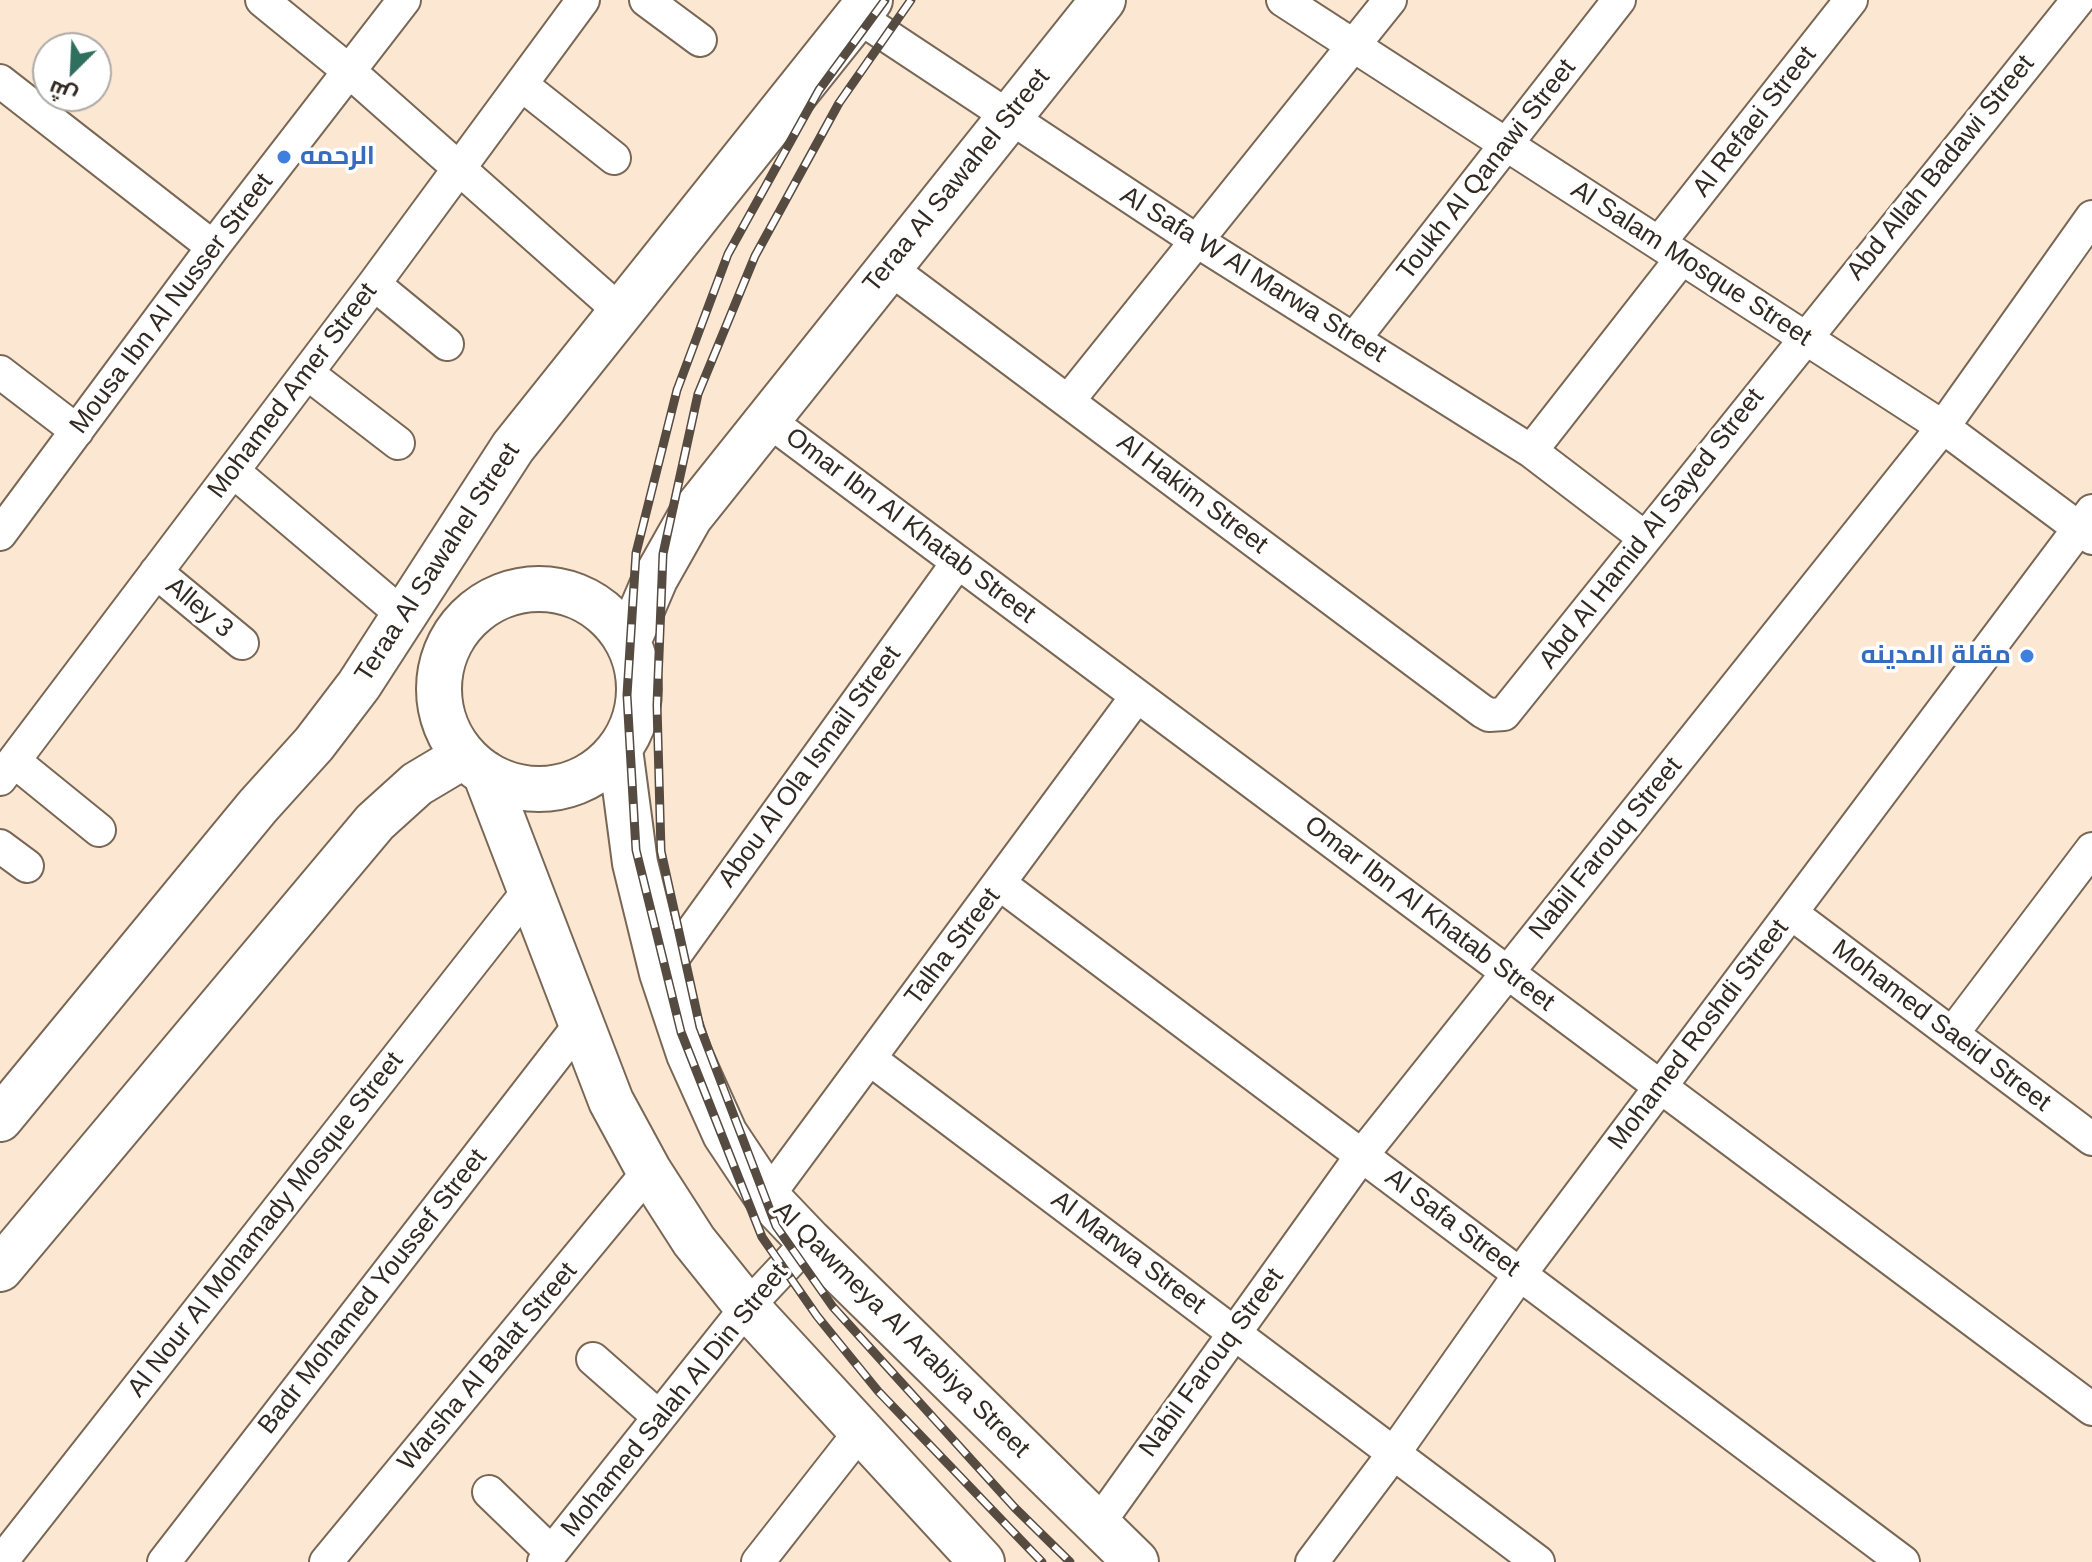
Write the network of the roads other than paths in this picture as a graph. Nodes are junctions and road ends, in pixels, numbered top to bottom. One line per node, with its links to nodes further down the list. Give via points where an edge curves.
1 (262, 0): 14 (street)
2 (404, 0): 14 (street, Mousa Ibn Al Nusser Street)
3 (583, 0): 16 (street, Mohamed Amer Street)
4 (646, 0): 12 (street)
5 (1103, 0): 17 (main road, Teraa Al Sawahel Street)
6 (1283, 0): 13 (street, Al Salam Mosque Street)
7 (1390, 0): 13 (street)
8 (1619, 0): 18 (street, Toukh Al Qanawi Street)
9 (1851, 0): 24 (street, Al Refaei Street)
10 (2078, 0): 28 (street, Abd Allah Badawi Street)
11 (863, 8): 17 (street, Al Safa W Al Marwa Street); 27 (main road, Teraa Al Sawahel Street)
12 (700, 40)
13 (1353, 46): 18 (street, Al Salam Mosque Street); 22 (street)
14 (349, 71): 20 (street); 23 (street, Mousa Ibn Al Nusser Street)
15 (0, 81): 23 (street)
16 (522, 85): 19 (street); 20 (street, Mohamed Amer Street)
17 (1008, 118): 22 (street, Al Safa W Al Marwa Street); 25 (main road, Teraa Al Sawahel Street)
18 (1506, 145): 24 (street, Al Salam Mosque Street); 29 (street, Toukh Al Qanawi Street)
19 (614, 158)
20 (459, 169): 26 (street, Mohamed Amer Street); 27 (street)
21 (2092, 217): 35 (street, Nabil Farouq Street)
22 (1197, 241): 29 (street, Al Safa W Al Marwa Street); 33 (street)
23 (213, 247): 36 (street, Mousa Ibn Al Nusser Street)
24 (1670, 251): 28 (street, Al Salam Mosque Street); 38 (street, Al Refaei Street)
25 (888, 267): 33 (street, Al Hakim Street); 34 (main road, Teraa Al Sawahel Street)
26 (374, 284): 30 (street); 32 (street, Mohamed Amer Street)
27 (621, 312): 45 (main road, Teraa Al Sawahel Street, via 513,447)
28 (1804, 337): 35 (street, Al Salam Mosque Street); 42 (street, Abd Al Hamid Al Sayed Street)
29 (1354, 339): 38 (street, Al Safa W Al Marwa Street)
30 (447, 344)
31 (0, 372): 36 (street)
32 (307, 373): 37 (street); 39 (street, Mohamed Amer Street)
33 (1068, 401): 51 (street, Al Hakim Street, via 1482,711)
34 (765, 418): 43 (street, Omar Ibn Al Khatab Street); 48 (main road, Teraa Al Sawahel Street, via 671,547)
35 (1943, 427): 40 (street, Al Salam Mosque Street); 62 (street, Nabil Farouq Street)
36 (77, 431): 41 (street, Mousa Ibn Al Nusser Street)
37 (398, 443)
38 (1531, 451): 42 (street, Al Safa W Al Marwa Street)
39 (233, 471): 44 (street, Mohamed Amer Street); 46 (street)
40 (2088, 526): 61 (street, Mohamed Roshdi Street)
41 (0, 534)
42 (1645, 538): 51 (street, Abd Al Hamid Al Sayed Street, via 1510,710)
43 (958, 562): 50 (street, Omar Ibn Al Khatab Street); 63 (street, Abou Al Ola Ismail Street)
44 (156, 572): 49 (street, Alley 3); 54 (street, Mohamed Amer Street)
45 (427, 579): 46 (main road, Teraa Al Sawahel Street); 47 (main road)
46 (403, 615): 68 (main road, Teraa Al Sawahel Street, via 314,744)
47 (471, 615): 48 (main road, via 510,593 556,590 598,608); 53 (main road, via 446,651 439,695 443,717)
48 (628, 642): 52 (main road, via 639,685 638,708)
49 (242, 643)
50 (1137, 696): 59 (street, Talha Street); 62 (street, Omar Ibn Al Khatab Street)
51 (1497, 716)
52 (620, 749): 53 (main road, via 588,777 547,788 526,788); 63 (main road, Al Qawmeya Al Arabiya Street, via 635,863)
53 (475, 764): 60 (main road); 74 (main road, via 417,784 375,822)
54 (7, 770): 55 (street)
55 (99, 830)
56 (0, 846): 58 (street)
57 (2092, 849): 65 (street)
58 (27, 866)
59 (1000, 884): 66 (street, Talha Street); 70 (street, Al Safa Street)
60 (530, 889): 64 (main road); 86 (street, Al Nour Al Mohamady Mosque Street)
61 (1791, 913): 65 (street, Mohamed Saeid Street); 67 (street, Mohamed Roshdi Street)
62 (1507, 972): 67 (street, Omar Ibn Al Khatab Street); 70 (street, Nabil Farouq Street)
63 (662, 973): 72 (main road, Al Qawmeya Al Arabiya Street, via 689,1054 725,1134)
64 (582, 1022): 71 (main road, via 611,1101); 87 (street, Badr Mohamed Youssef Street)
65 (1952, 1034): 69 (street, Mohamed Saeid Street)
66 (870, 1059): 72 (street, Talha Street); 77 (street, Al Marwa Street)
67 (1660, 1087): 75 (street, Mohamed Roshdi Street); 79 (street, Omar Ibn Al Khatab Street)
68 (0, 1119)
69 (2092, 1139)
70 (1362, 1155): 75 (street, Al Safa Street); 77 (street, Nabil Farouq Street)
71 (649, 1171): 76 (main road, via 694,1241); 88 (street, Warsha Al Balat Street)
72 (767, 1197): 73 (main road, Al Qawmeya Al Arabiya Street)
73 (809, 1241): 76 (street, Mohamed Salah Al Din Street); 84 (main road, Al Qawmeya Al Arabiya Street)
74 (0, 1269)
75 (1520, 1274): 82 (street, Mohamed Roshdi Street); 94 (street, Al Safa Street)
76 (747, 1307): 80 (street, Mohamed Salah Al Din Street); 81 (main road)
77 (1234, 1333): 82 (street, Al Marwa Street); 84 (street, Nabil Farouq Street)
78 (593, 1359): 80 (street)
79 (2092, 1409)
80 (659, 1417): 85 (street, Mohamed Salah Al Din Street)
81 (860, 1432): 89 (street); 90 (main road)
82 (1394, 1453): 92 (street, Mohamed Roshdi Street); 93 (street, Al Marwa Street)
83 (489, 1492): 85 (street)
84 (1098, 1524): 91 (main road, Al Qawmeya Al Arabiya Street)
85 (548, 1557)
86 (1, 1562)
87 (164, 1562)
88 (326, 1562)
89 (758, 1562)
90 (982, 1562)
91 (1136, 1562)
92 (1312, 1562)
93 (1538, 1562)
94 (1903, 1562)

